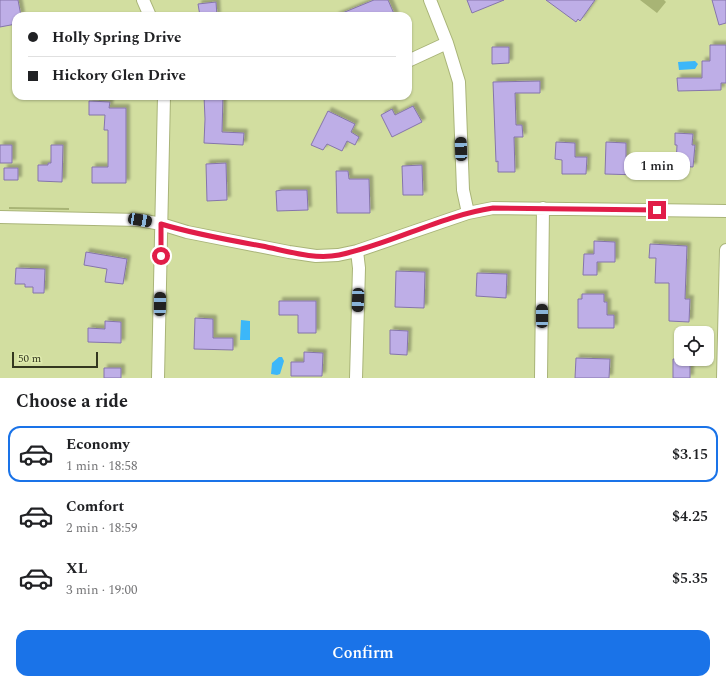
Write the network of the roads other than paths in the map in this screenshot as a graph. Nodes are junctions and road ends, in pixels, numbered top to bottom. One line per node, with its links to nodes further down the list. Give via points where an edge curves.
1 (143, 0): 3 (street)
2 (430, 0): 4 (street)
3 (148, 12)
4 (447, 43): 5 (street); 9 (street, via 459,82 463,184)
5 (412, 59)
6 (164, 100): 11 (street)
7 (543, 208): 8 (street); 9 (street, via 493,208); 16 (street)
8 (726, 212)
9 (468, 213): 13 (street)
10 (0, 217): 11 (street, via 140,220)
11 (161, 224): 13 (street, via 187,232 305,255 327,257); 14 (street)
12 (726, 250): 17 (street)
13 (357, 251): 15 (street, via 359,268)
14 (158, 378)
15 (356, 378)
16 (541, 378)
17 (723, 378)

